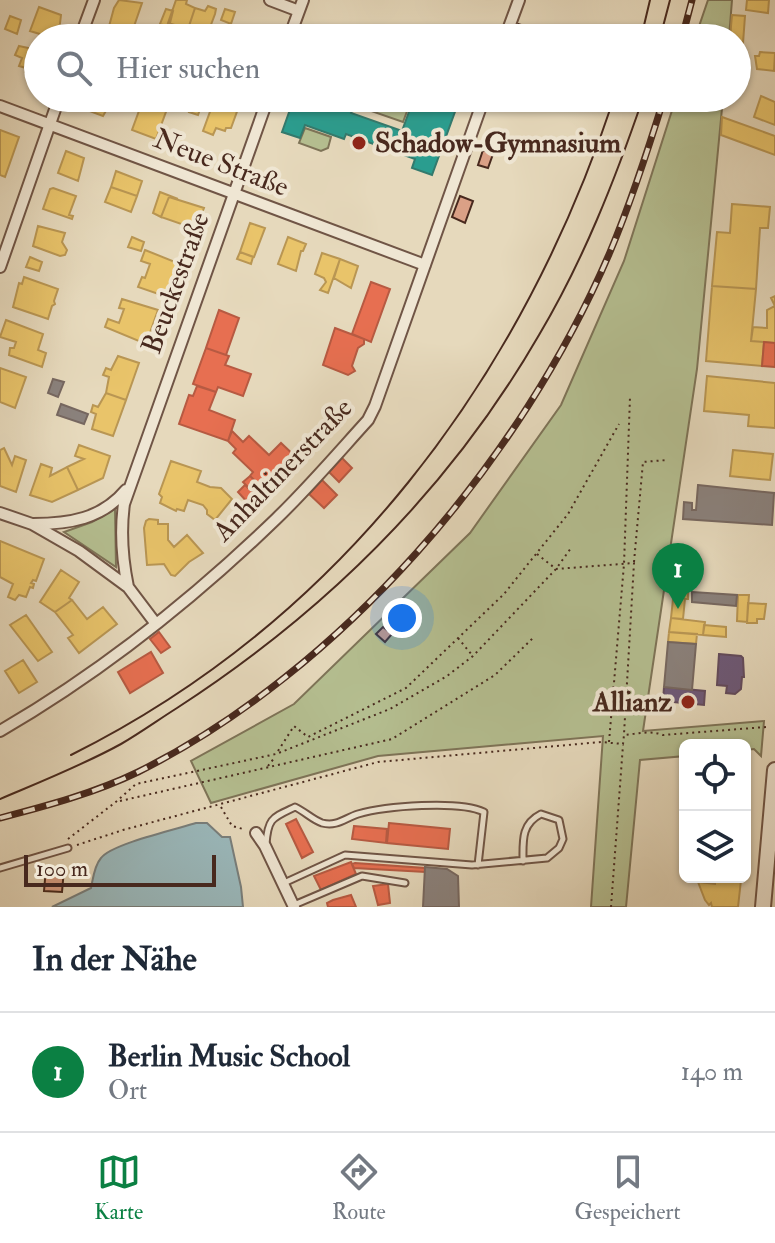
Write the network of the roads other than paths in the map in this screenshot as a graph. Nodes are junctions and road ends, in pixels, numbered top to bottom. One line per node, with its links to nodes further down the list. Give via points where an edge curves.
1 (94, 0): 5 (street)
2 (270, 0): 4 (street)
3 (519, 0): 7 (street)
4 (301, 5): 6 (street)
5 (85, 24)
6 (294, 24)
7 (510, 24)
8 (0, 106): 12 (street, Neue Straße)
9 (54, 112): 12 (street)
10 (263, 112): 13 (street, Beuckestraße)
11 (479, 112): 14 (street, Anhaltinerstraße)
12 (49, 124): 13 (street, Neue Straße); 15 (street)
13 (234, 193): 14 (street, Neue Straße); 16 (street, Beuckestraße)
14 (425, 265): 20 (street, Anhaltinerstraße, via 368,420 279,516)
15 (0, 267)
16 (130, 485): 18 (street, Beuckestraße, via 118,500 83,519); 19 (street, Beuckestraße, via 120,528)
17 (0, 513): 18 (street)
18 (32, 524): 19 (street)
19 (128, 587): 20 (street)
20 (156, 624): 21 (street, Anhaltinerstraße, via 60,696)
21 (0, 731)
22 (775, 770): 31 (street)
23 (256, 833): 24 (street)
24 (265, 846): 27 (lane, via 273,817 295,807 321,823 341,823 356,814 446,804 484,812); 29 (street)
25 (68, 848): 28 (lane)
26 (523, 861): 26 (lane, via 547,858 559,848 559,820 541,814 527,824); 27 (lane)
27 (478, 865): 29 (lane, via 345,855)
28 (0, 868)
29 (284, 883): 32 (street)
30 (405, 883): 32 (lane, via 362,876)
31 (770, 885): 33 (street)
32 (294, 906)
33 (763, 907)

